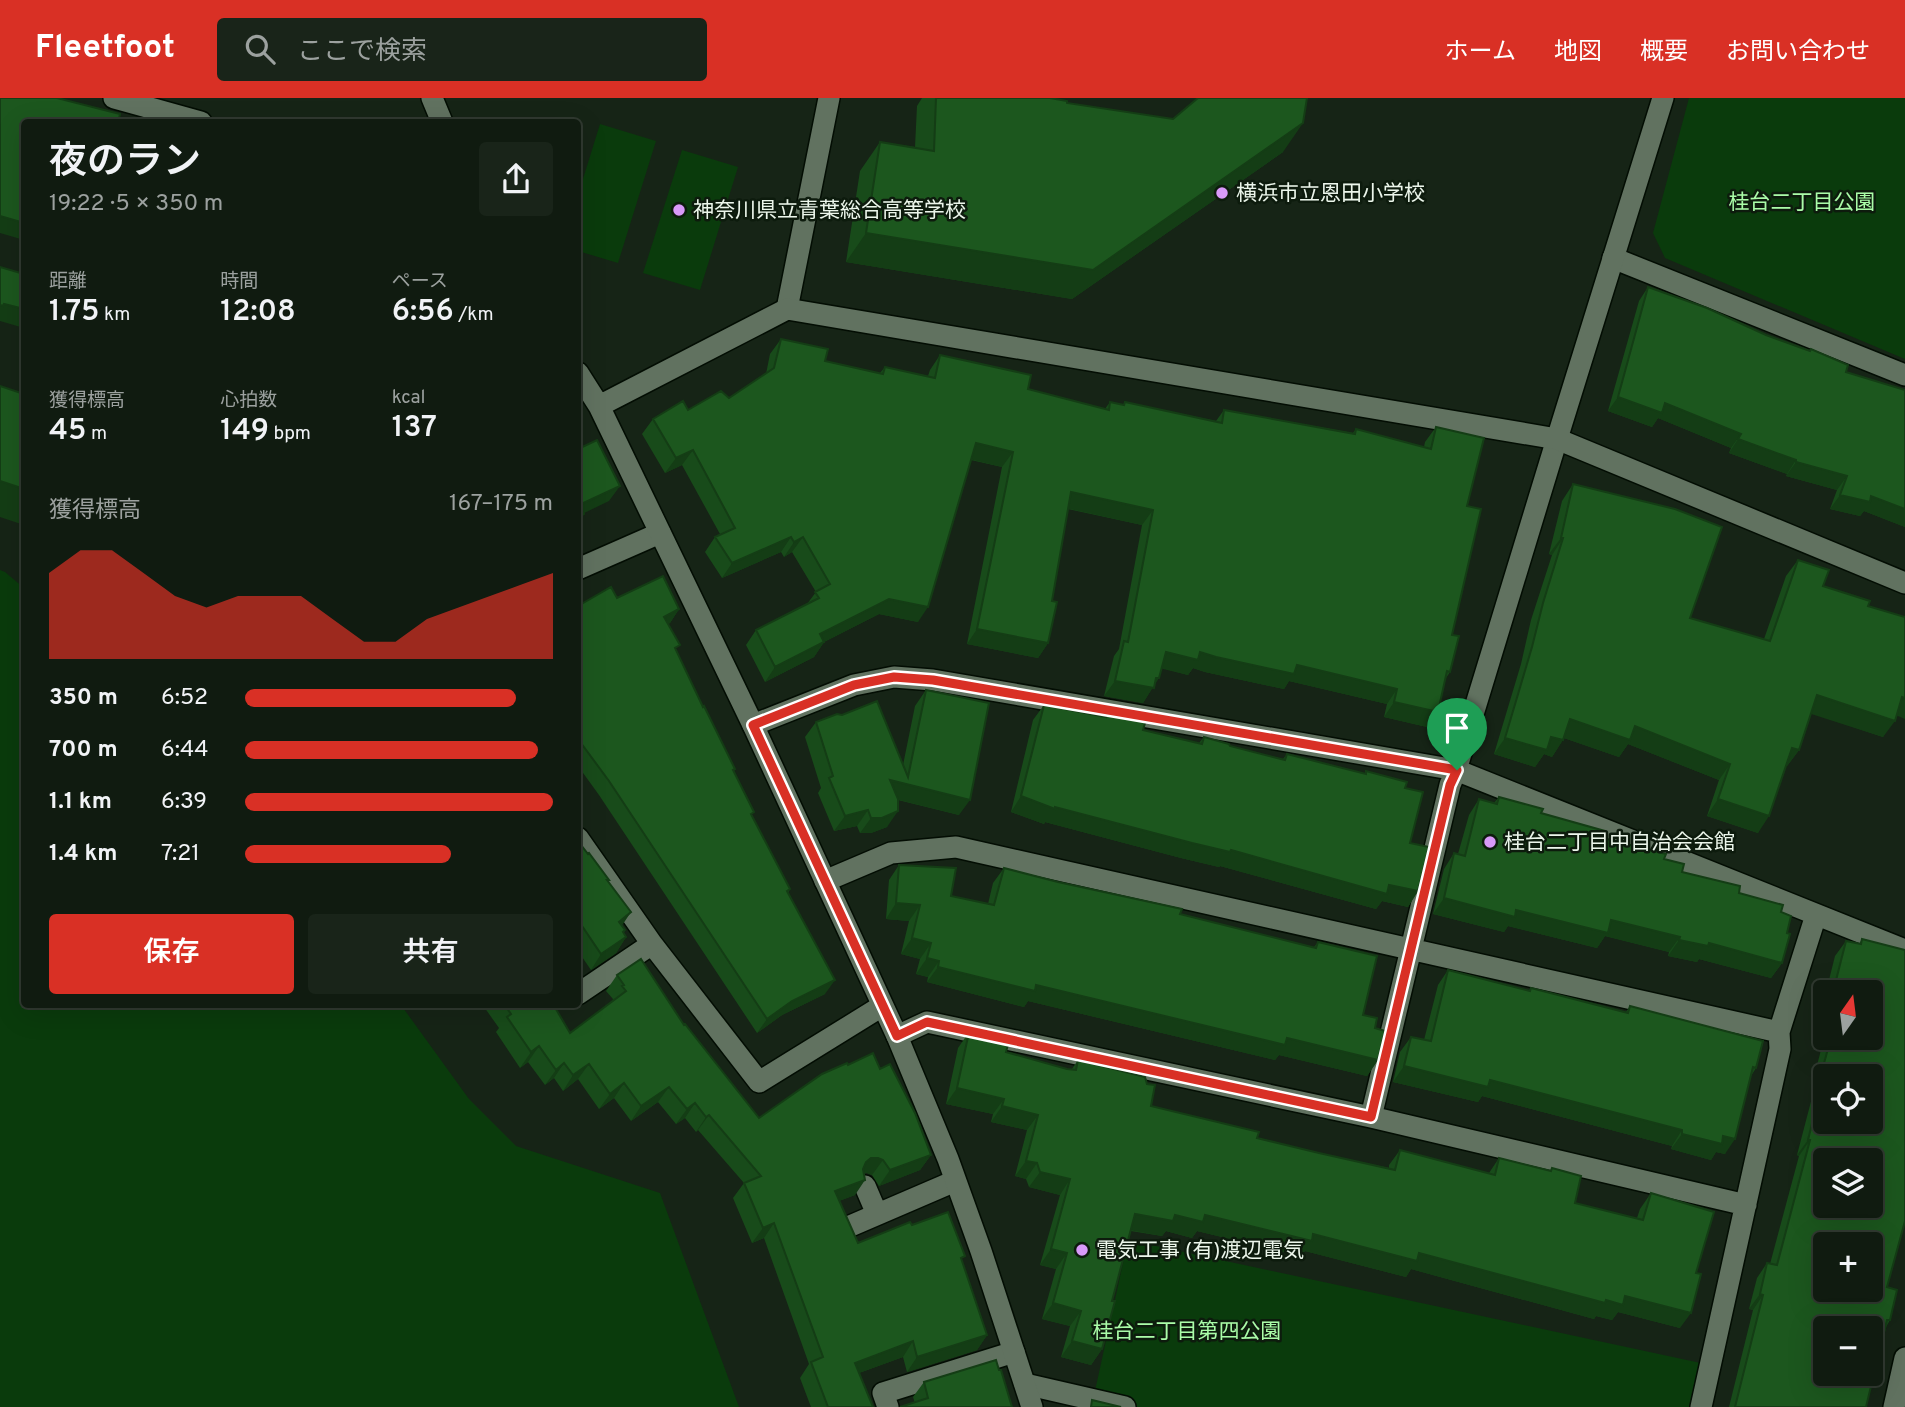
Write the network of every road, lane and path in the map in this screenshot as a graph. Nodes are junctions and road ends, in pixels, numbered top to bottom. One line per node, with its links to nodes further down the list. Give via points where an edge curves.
1 (117, 98): 5 (street)
2 (432, 98): 6 (street)
3 (829, 98): 8 (street)
4 (1663, 98): 7 (street)
5 (190, 119)
6 (441, 119)
7 (1612, 258): 9 (street); 12 (street)
8 (787, 309): 11 (street); 12 (street)
9 (1905, 375)
10 (581, 378): 11 (street)
11 (599, 406): 13 (street)
12 (1557, 439): 15 (street); 17 (street)
13 (660, 533): 14 (street); 16 (street)
14 (581, 568)
15 (1905, 583)
16 (753, 725): 17 (street, via 854,685 894,677); 19 (street)
17 (1457, 770): 20 (street); 22 (street)
18 (581, 842): 21 (street)
19 (825, 881): 22 (street, via 891,853 956,846); 25 (street)
20 (1816, 915): 23 (street); 26 (street)
21 (652, 944): 24 (street); 25 (street, via 759,1082)
22 (1410, 948): 26 (street); 28 (street)
23 (1905, 950)
24 (581, 992)
25 (882, 1006): 27 (street)
26 (1779, 1032): 31 (street, via 1780,1049)
27 (897, 1036): 28 (street, via 927,1022); 29 (street)
28 (1371, 1117): 31 (street)
29 (955, 1181): 32 (street); 34 (street)
30 (865, 1186): 32 (street)
31 (1746, 1205): 40 (street)
32 (877, 1214): 33 (street)
33 (848, 1227)
34 (1014, 1352): 36 (street); 37 (street, via 883,1393)
35 (1905, 1358): 41 (street)
36 (1025, 1384): 38 (street); 39 (street)
37 (888, 1407)
38 (1032, 1407)
39 (1125, 1407)
40 (1701, 1407)
41 (1894, 1407)

